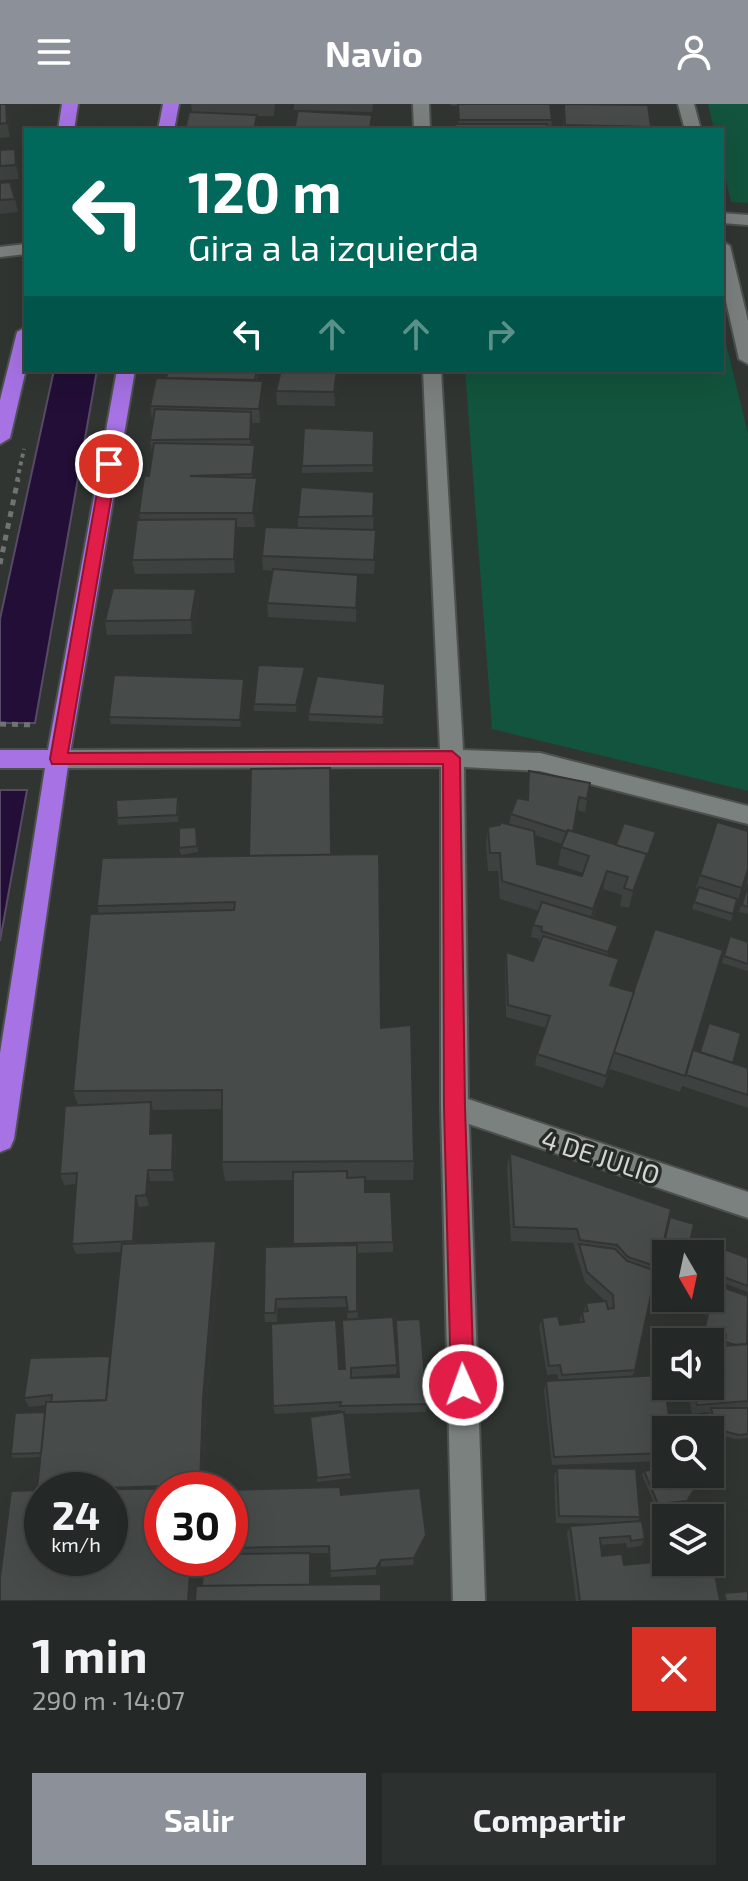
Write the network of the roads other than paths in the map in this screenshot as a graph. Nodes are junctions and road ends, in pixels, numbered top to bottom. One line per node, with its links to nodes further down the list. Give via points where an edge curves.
1 (160, 104): 7 (highway)
2 (171, 104): 8 (highway)
3 (421, 104): 9 (street)
4 (686, 104): 10 (street)
5 (68, 107): 6 (highway)
6 (66, 128)
7 (163, 128)
8 (164, 128)
9 (422, 128)
10 (692, 128)
11 (724, 218): 12 (street)
12 (748, 220)
13 (24, 249): 14 (street)
14 (0, 252)
15 (724, 252): 16 (street)
16 (743, 311): 18 (street)
17 (24, 340): 21 (highway)
18 (748, 359)
19 (126, 372): 24 (highway)
20 (432, 372): 22 (street)
21 (0, 438)
22 (452, 758): 24 (street); 25 (street, via 540,762); 26 (street)
23 (0, 759): 24 (highway)
24 (46, 760): 27 (highway)
25 (748, 815)
26 (455, 1107): 28 (street, 4 DE JULIO); 29 (street)
27 (0, 1139)
28 (748, 1205)
29 (469, 1601)

